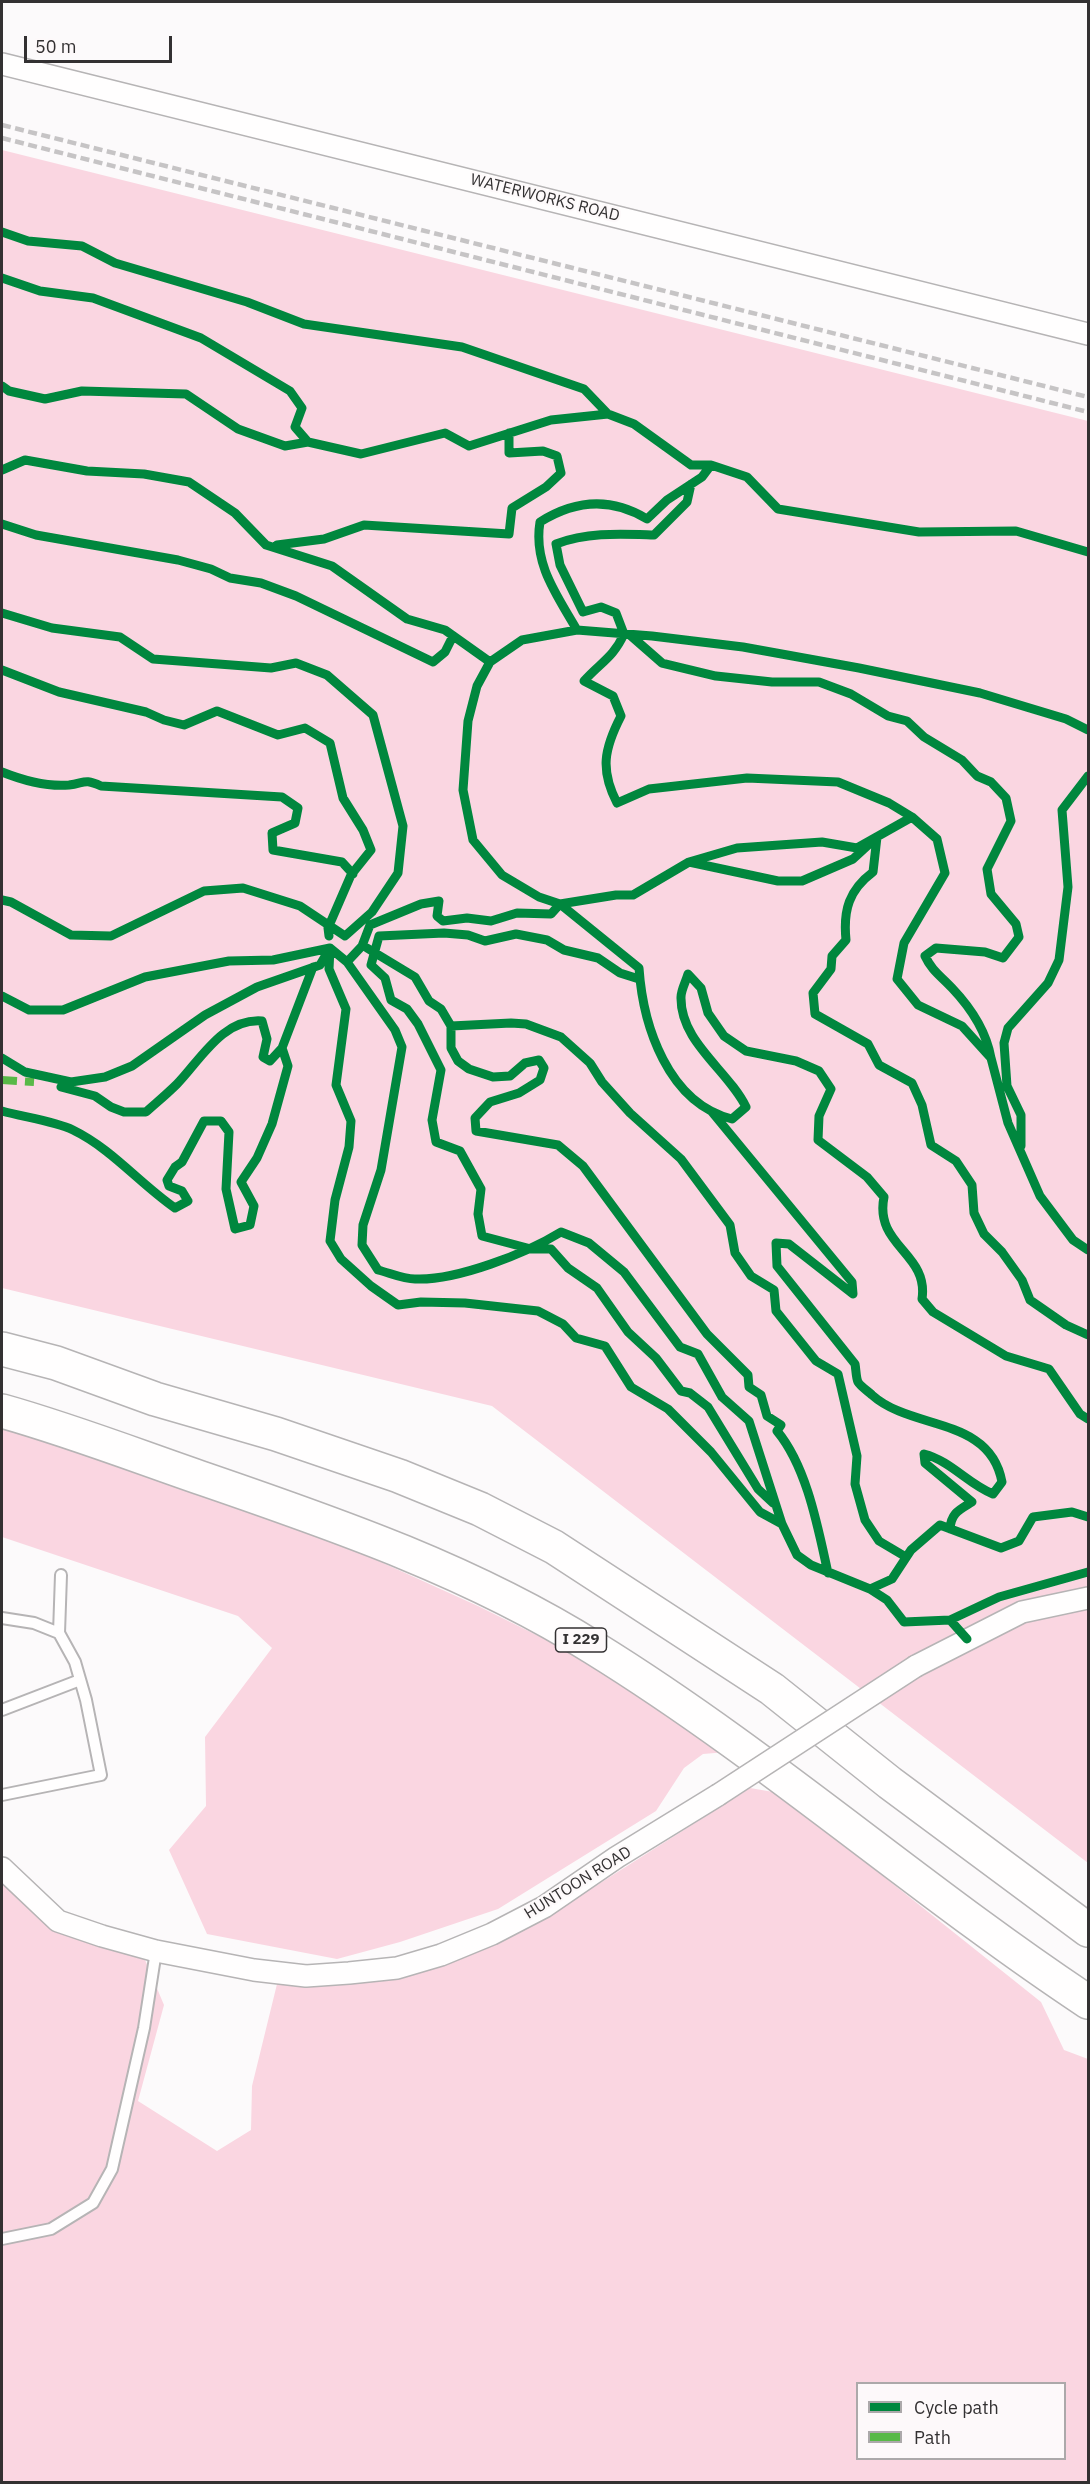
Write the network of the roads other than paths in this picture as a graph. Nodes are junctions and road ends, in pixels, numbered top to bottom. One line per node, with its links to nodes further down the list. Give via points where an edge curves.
1 (2, 64): 2 (street, WATERWORKS ROAD)
2 (1089, 334)
3 (2, 1349): 13 (highway, via 399,1476 480,1509 554,1547 772,1689 890,1783)
4 (2, 1411): 15 (highway, I 229, via 373,1539 476,1582 672,1697 743,1746 1008,1948)
5 (61, 1575): 8 (lane)
6 (1089, 1598): 14 (street, HUNTOON ROAD, bridge, via 1022,1612 916,1666 544,1907 441,1955 397,1968 306,1976)
7 (2, 1618): 8 (lane, via 34,1623)
8 (59, 1633): 9 (lane)
9 (80, 1680): 10 (lane); 11 (lane, via 101,1776)
10 (2, 1710)
11 (2, 1795)
12 (2, 1868): 14 (street, HUNTOON ROAD, via 58,1921)
13 (1089, 1930)
14 (156, 1951): 16 (lane, via 144,2028 112,2169 93,2203 51,2229)
15 (1089, 2002)
16 (2, 2239)

